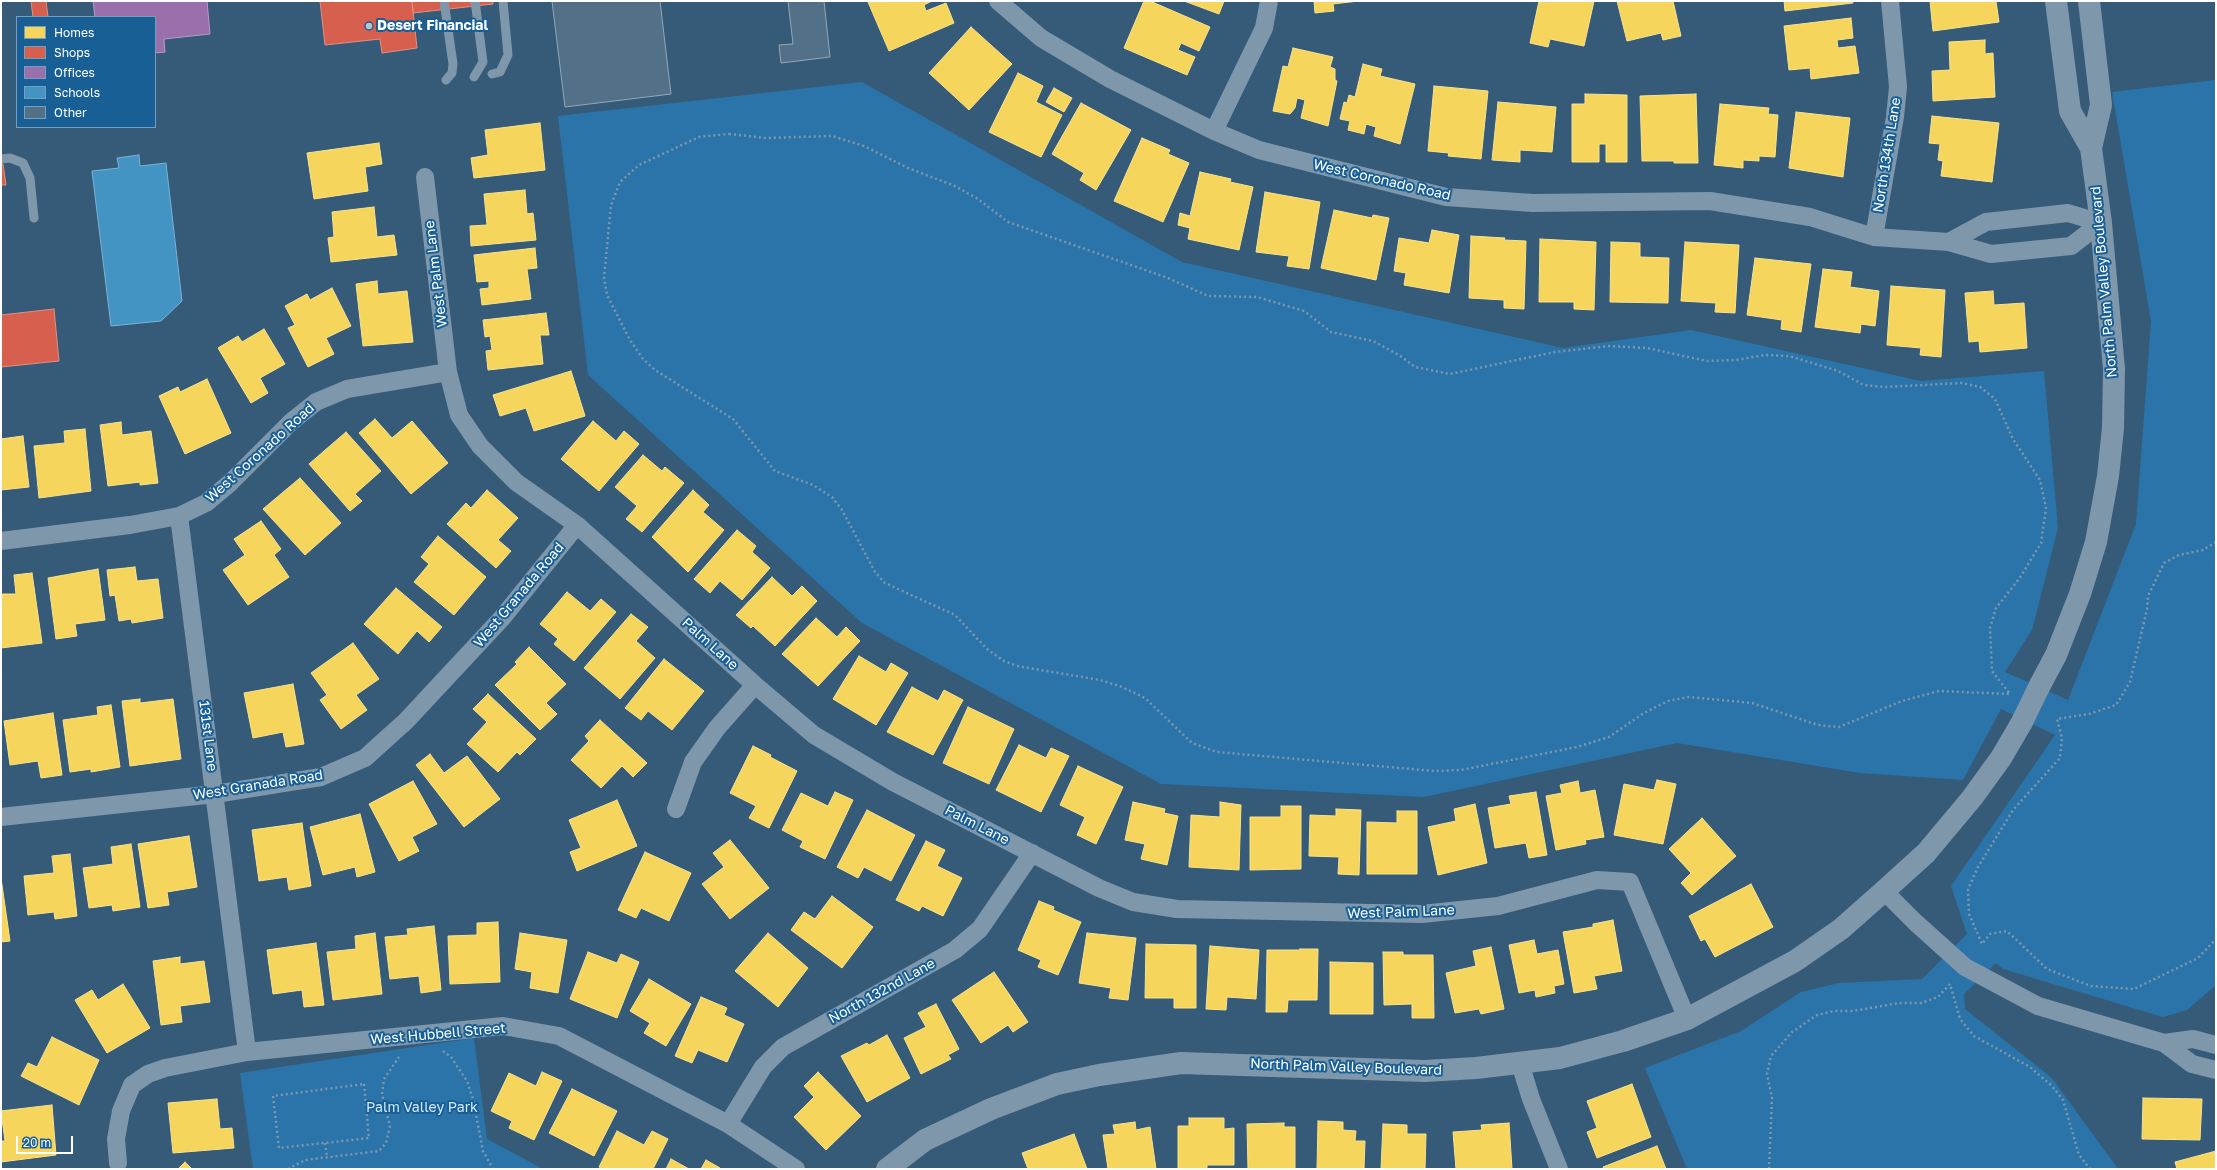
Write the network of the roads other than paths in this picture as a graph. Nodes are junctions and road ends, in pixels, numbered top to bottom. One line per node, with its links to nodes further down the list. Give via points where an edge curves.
1 (444, 1): 11 (lane, via 453,64 452,73)
2 (475, 1): 10 (lane, via 483,62)
3 (503, 1): 9 (lane, via 508,55 500,72)
4 (998, 1): 12 (street, West Coronado Road, via 1041,38 1110,80)
5 (1269, 1): 12 (street, via 1264,28)
6 (1890, 1): 18 (street, North 134th Lane, via 1898,86)
7 (2056, 1): 13 (street, North Palm Valley Boulevard, via 2070,111)
8 (2089, 1): 13 (street, North Palm Valley Boulevard, via 2101,105)
9 (492, 74)
10 (474, 77)
11 (446, 80)
12 (1214, 131): 18 (street, West Coronado Road, via 1259,150 1446,196 1533,203 1710,201 1810,217)
13 (2091, 148): 17 (street, North Palm Valley Boulevard)
14 (1, 159): 16 (lane, via 10,158 23,162 30,178)
15 (425, 177): 20 (street, West Palm Lane)
16 (34, 218)
17 (2102, 223): 19 (street, via 2068,213 1986,222); 19 (street, West Coronado Road, via 2071,246 1991,254); 29 (street, North Palm Valley Boulevard, bridge, via 2114,369 2113,428 2108,476 2096,542 2080,594 2056,655 2001,758 1972,798 1926,853)
18 (1874, 237): 19 (street, West Coronado Road)
19 (1949, 242)
20 (448, 372): 21 (street, West Coronado Road, via 347,389 316,402 291,422 230,483 206,503); 22 (street, Palm Lane, via 459,415 480,446 516,482)
21 (179, 516): 23 (street, West Coronado Road, via 130,525); 25 (street, 131st Lane)
22 (577, 525): 24 (street, Palm Lane); 25 (street, West Granada Road, via 502,618 406,721 365,758 321,777)
23 (1, 541)
24 (755, 685): 26 (street, via 716,728 693,762); 28 (street, Palm Lane, via 821,738 893,782)
25 (215, 794): 27 (street, West Granada Road); 33 (street, 131st Lane)
26 (676, 809)
27 (1, 816)
28 (1032, 853): 30 (street, West Palm Lane, via 1099,888 1133,902 1177,909 1422,914 1498,906 1597,880 1630,882); 36 (street, North 132nd Lane, via 980,929 956,950 783,1047 763,1067)
29 (1884, 891): 30 (street, North Palm Valley Boulevard, via 1841,929 1795,961); 31 (street, via 1965,967 2038,1006)
30 (1687, 1019): 34 (street, North Palm Valley Boulevard, via 1623,1041 1560,1058)
31 (2164, 1042): 32 (street, via 2193,1039); 35 (street, via 2192,1064)
32 (2216, 1045)
33 (247, 1052): 36 (street, West Hubbell Street, via 503,1026 559,1036); 37 (street, West Hubbell Street, via 165,1068 148,1074 132,1085 121,1111 116,1139)
34 (1520, 1064): 39 (street, North Palm Valley Boulevard, via 1425,1071 1228,1063 1181,1063 1133,1069 1057,1084 991,1109 925,1140); 40 (street)
35 (2216, 1070)
36 (728, 1124): 38 (street, West Hubbell Street)
37 (118, 1163)
38 (796, 1169)
39 (887, 1169)
40 (1559, 1169)

